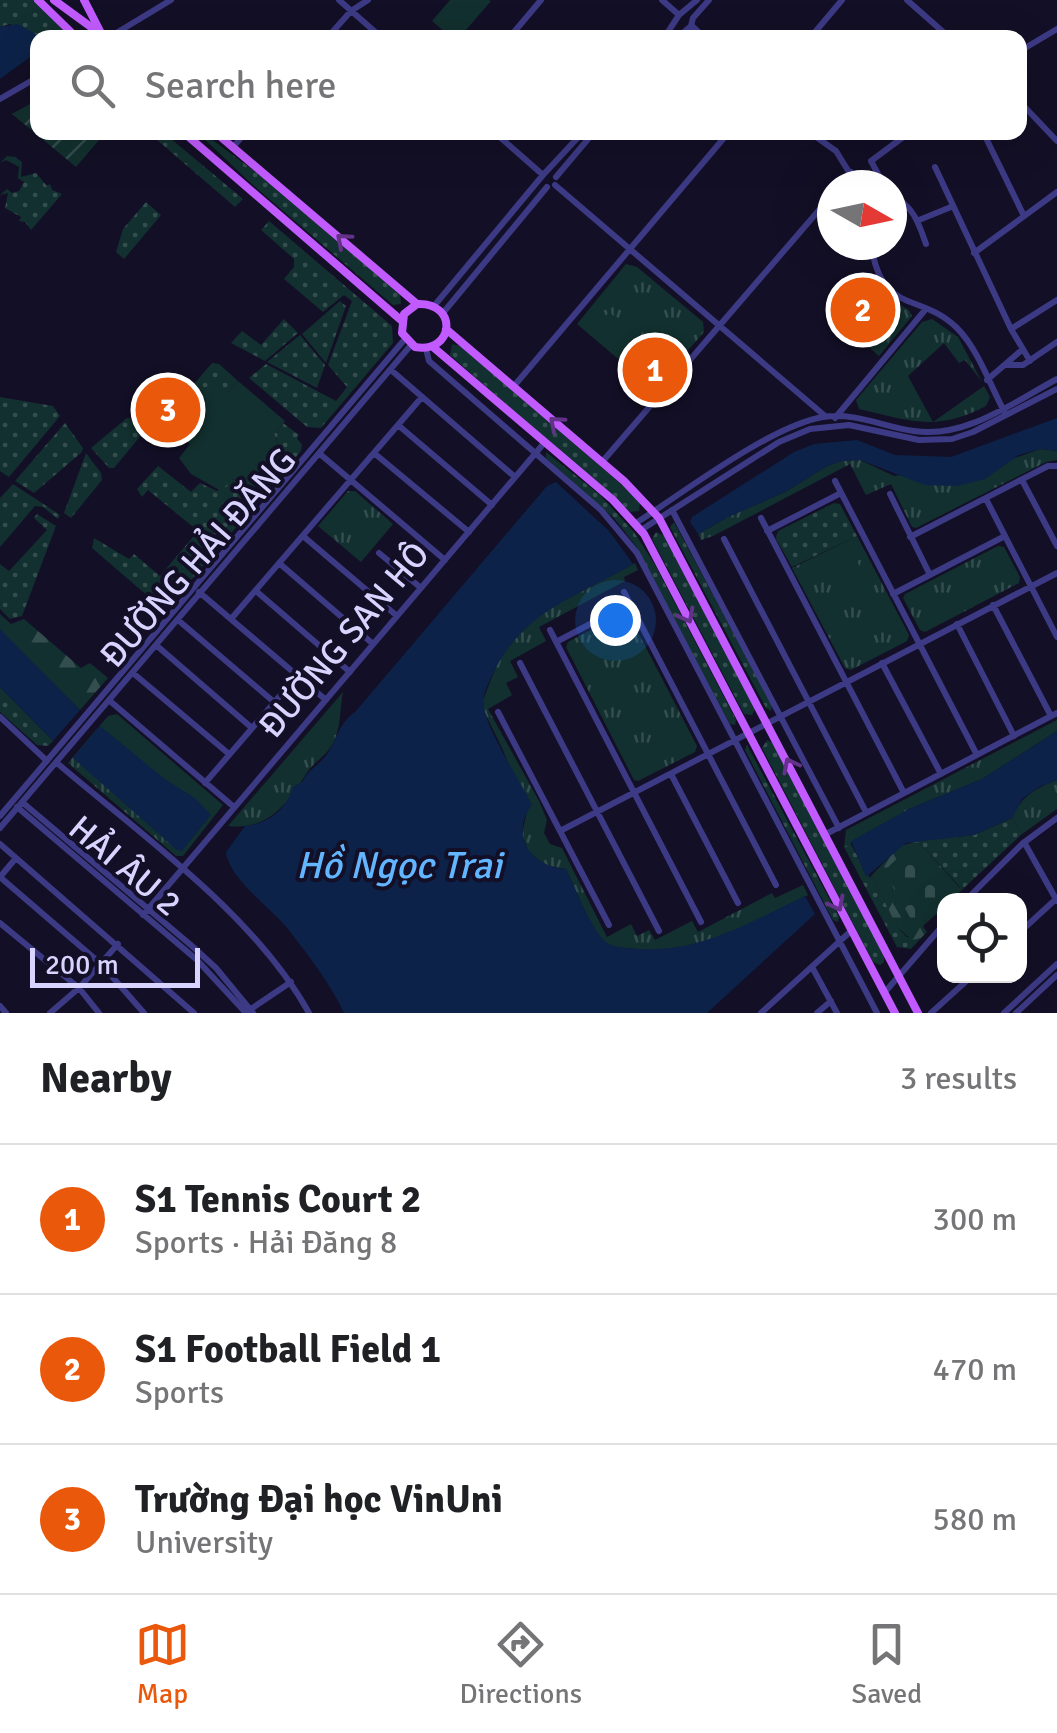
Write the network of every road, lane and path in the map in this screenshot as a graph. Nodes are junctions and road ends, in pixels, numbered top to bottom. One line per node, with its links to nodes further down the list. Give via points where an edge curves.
1 (38, 0): 16 (main road)
2 (54, 0): 17 (main road)
3 (84, 0): 18 (main road)
4 (170, 0): 19 (street)
5 (339, 0): 13 (street)
6 (368, 0): 13 (street)
7 (541, 0): 22 (street)
8 (662, 0): 14 (street)
9 (697, 0): 14 (street)
10 (709, 0): 14 (street)
11 (842, 0): 26 (street)
12 (907, 0): 27 (street)
13 (351, 10): 20 (street); 21 (street)
14 (686, 20): 23 (street); 24 (street); 25 (street)
15 (1057, 29): 28 (street)
16 (69, 30)
17 (96, 30)
18 (100, 30)
19 (120, 30)
20 (334, 30)
21 (373, 30)
22 (516, 30)
23 (674, 30)
24 (681, 30)
25 (697, 30)
26 (817, 30)
27 (941, 30)
28 (1027, 46)
29 (30, 82): 30 (street)
30 (0, 99)
31 (1027, 109): 42 (street)
32 (192, 140): 63 (main road)
33 (226, 140): 43 (main road)
34 (239, 140): 43 (street)
35 (503, 140): 47 (street)
36 (577, 140): 47 (street)
37 (586, 140): 47 (street)
38 (721, 140): 55 (street)
39 (821, 140): 45 (street)
40 (899, 140): 46 (street, via 871,161)
41 (987, 140): 52 (street)
42 (1057, 141)
43 (234, 146): 59 (main road, one-way to 43)
44 (935, 168): 49 (street)
45 (850, 170)
46 (876, 170)
47 (549, 179): 55 (street); 60 (street); 62 (street)
48 (1057, 192): 52 (street)
49 (952, 207): 53 (street); 56 (street)
50 (907, 208): 53 (street)
51 (817, 212): 64 (street)
52 (1024, 216): 56 (street)
53 (918, 220): 54 (street)
54 (926, 244)
55 (630, 249): 64 (street); 76 (street)
56 (974, 253): 66 (street)
57 (874, 260): 61 (street, via 900,300)
58 (1057, 300): 66 (street)
59 (417, 304): 60 (main road); 63 (main road)
60 (434, 306): 62 (main road)
61 (925, 310): 75 (street, via 958,329); 80 (street)
62 (443, 313): 65 (main road)
63 (402, 321): 67 (main road)
64 (720, 326): 80 (street); 87 (street)
65 (446, 329): 69 (main road); 76 (main road)
66 (1011, 330): 70 (street)
67 (408, 342): 69 (main road); 73 (street, ĐƯỜNG HẢI ĐĂNG); 83 (street, ĐƯỜNG HẢI ĐĂNG)
68 (1057, 342): 71 (street)
69 (430, 348): 82 (main road); 85 (street, via 428,361)
70 (1023, 349): 71 (street); 72 (street)
71 (1030, 361): 72 (street)
72 (1006, 366): 75 (street)
73 (390, 370): 78 (street); 83 (street, ĐƯỜNG HẢI ĐĂNG)
74 (1057, 379): 79 (street)
75 (987, 380): 79 (street)
76 (514, 386): 87 (main road, one-way to 76)
77 (1057, 389): 79 (street)
78 (422, 397): 81 (street); 89 (street)
79 (1004, 412): 80 (street, via 938,432)
80 (830, 420): 97 (street, via 777,433)
81 (398, 425): 84 (street); 96 (street)
82 (545, 442): 85 (street, ĐƯỜNG SAN HÔ); 100 (main road)
83 (322, 445): 86 (street); 115 (street, ĐƯỜNG HẢI ĐĂNG)
84 (374, 452): 90 (street); 102 (street)
85 (536, 453): 89 (street, ĐƯỜNG SAN HÔ); 149 (street, via 637,553)
86 (320, 454): 90 (street); 115 (street, ĐƯỜNG HẢI ĐĂNG)
87 (602, 462): 98 (main road)
88 (1056, 466): 92 (street)
89 (516, 477): 96 (street, ĐƯỜNG SAN HÔ)
90 (350, 480): 103 (street); 109 (street)
91 (835, 480): 93 (street)
92 (1022, 480): 95 (street); 107 (street)
93 (841, 493): 101 (street); 118 (street)
94 (890, 494): 105 (street)
95 (986, 499): 104 (street); 105 (street)
96 (492, 505): 102 (street, ĐƯỜNG SAN HÔ)
97 (670, 507): 98 (street); 143 (street)
98 (657, 515): 100 (street); 145 (main road)
99 (761, 518): 101 (street)
100 (638, 527): 147 (main road, one-way to 147)
101 (768, 531): 136 (street)
102 (468, 532): 109 (street, ĐƯỜNG SAN HÔ)
103 (303, 536): 110 (street); 121 (street)
104 (1005, 536): 112 (street); 113 (street)
105 (910, 537): 112 (street)
106 (724, 539): 140 (street)
107 (1057, 546)
108 (380, 553): 114 (street)
109 (445, 560): 114 (street, ĐƯỜNG SAN HÔ)
110 (279, 563): 116 (street); 129 (street)
111 (1057, 572): 113 (street)
112 (930, 574): 118 (street)
113 (1030, 586): 120 (street); 126 (street)
114 (421, 588): 121 (street, ĐƯỜNG SAN HÔ)
115 (197, 590): 122 (street); 123 (street, ĐƯỜNG HẢI ĐĂNG); 137 (street, ĐƯỜNG HẢI ĐĂNG)
116 (255, 591): 122 (street); 133 (street)
117 (624, 592): 119 (street)
118 (893, 594): 128 (street)
119 (630, 603): 127 (street); 151 (street)
120 (993, 605): 124 (street); 142 (street)
121 (397, 616): 129 (street, ĐƯỜNG SAN HÔ)
122 (231, 618): 135 (street)
123 (178, 620): 130 (street, ĐƯỜNG HẢI ĐĂNG); 139 (street)
124 (957, 624): 128 (street); 148 (street)
125 (550, 630): 127 (street)
126 (1057, 637)
127 (556, 642): 159 (street)
128 (920, 643): 132 (street); 152 (street)
129 (373, 644): 133 (street, ĐƯỜNG SAN HÔ)
130 (156, 645): 134 (street, ĐƯỜNG HẢI ĐĂNG); 146 (street)
131 (520, 663): 162 (street)
132 (882, 663): 136 (street); 156 (street)
133 (350, 672): 138 (street, ĐƯỜNG SAN HÔ)
134 (133, 673): 137 (street, ĐƯỜNG HẢI ĐĂNG); 150 (street)
135 (297, 676): 138 (street); 139 (street)
136 (846, 682): 140 (street); 158 (street)
137 (106, 698): 153 (street, ĐƯỜNG HẢI ĐĂNG); 154 (street, ĐƯỜNG HẢI ĐĂNG); 157 (street)
138 (326, 700): 161 (street, ĐƯỜNG SAN HÔ)
139 (274, 702): 146 (street)
140 (808, 702): 143 (street); 163 (street)
141 (498, 712): 168 (street)
142 (1054, 715): 148 (street)
143 (781, 716): 145 (street); 167 (street)
144 (0, 717): 153 (street)
145 (768, 723): 147 (street); 169 (main road, one-way to 145)
146 (252, 728): 150 (street)
147 (749, 733): 149 (street); 184 (main road, one-way to 184)
148 (1014, 736): 152 (street)
149 (735, 741): 151 (street); 187 (street)
150 (229, 754): 157 (street)
151 (708, 755): 155 (street); 175 (street)
152 (977, 755): 156 (street)
153 (47, 761): 160 (street, ĐƯỜNG HẢI ĐĂNG)
154 (57, 762): 160 (street, ĐƯỜNG HẢI ĐĂNG); 173 (street)
155 (671, 774): 159 (street); 178 (street)
156 (941, 774): 158 (street)
157 (205, 782): 161 (street)
158 (904, 793): 163 (street)
159 (635, 794): 162 (street); 180 (street)
160 (17, 802): 164 (street); 166 (street); 179 (street, HẢI ÂU 2)
161 (234, 807): 173 (street, ĐƯỜNG SAN HÔ)
162 (597, 812): 168 (street); 185 (street)
163 (866, 812): 167 (street)
164 (0, 816)
165 (1057, 818): 170 (street)
166 (0, 828)
167 (839, 828): 169 (street)
168 (560, 832): 182 (street)
169 (826, 834): 193 (main road)
170 (1024, 842): 176 (street); 177 (street)
171 (0, 844): 172 (street)
172 (16, 858): 174 (street); 188 (street)
173 (181, 869): 179 (street, ĐƯỜNG SAN HÔ); 194 (street, via 246,928)
174 (0, 877): 189 (street)
175 (776, 885)
176 (973, 893)
177 (1056, 900): 183 (street)
178 (738, 903)
179 (146, 912): 201 (street, HẢI ÂU 2)
180 (701, 922)
181 (0, 923): 196 (street)
182 (610, 926)
183 (1027, 926)
184 (851, 930): 187 (street); 197 (main road)
185 (659, 931)
186 (937, 932): 193 (street)
187 (839, 942): 191 (street); 210 (street)
188 (118, 944): 189 (street); 205 (street)
189 (102, 964): 196 (street); 204 (street)
190 (1057, 964): 214 (street)
191 (812, 967): 198 (street); 207 (street)
192 (1057, 975): 215 (street)
193 (899, 976): 197 (street); 212 (main road)
194 (291, 982): 201 (street); 206 (street)
195 (964, 983): 213 (street)
196 (79, 988): 200 (street); 203 (street)
197 (885, 992): 211 (main road)
198 (831, 1001): 208 (street); 209 (street)
199 (0, 1006): 202 (street)
200 (53, 1012)
201 (249, 1012)
202 (6, 1013)
203 (99, 1013)
204 (144, 1013)
205 (194, 1013)
206 (308, 1013)
207 (761, 1013)
208 (817, 1013)
209 (837, 1013)
210 (876, 1013)
211 (896, 1013)
212 (918, 1013)
213 (932, 1013)
214 (1004, 1013)
215 (1016, 1013)

